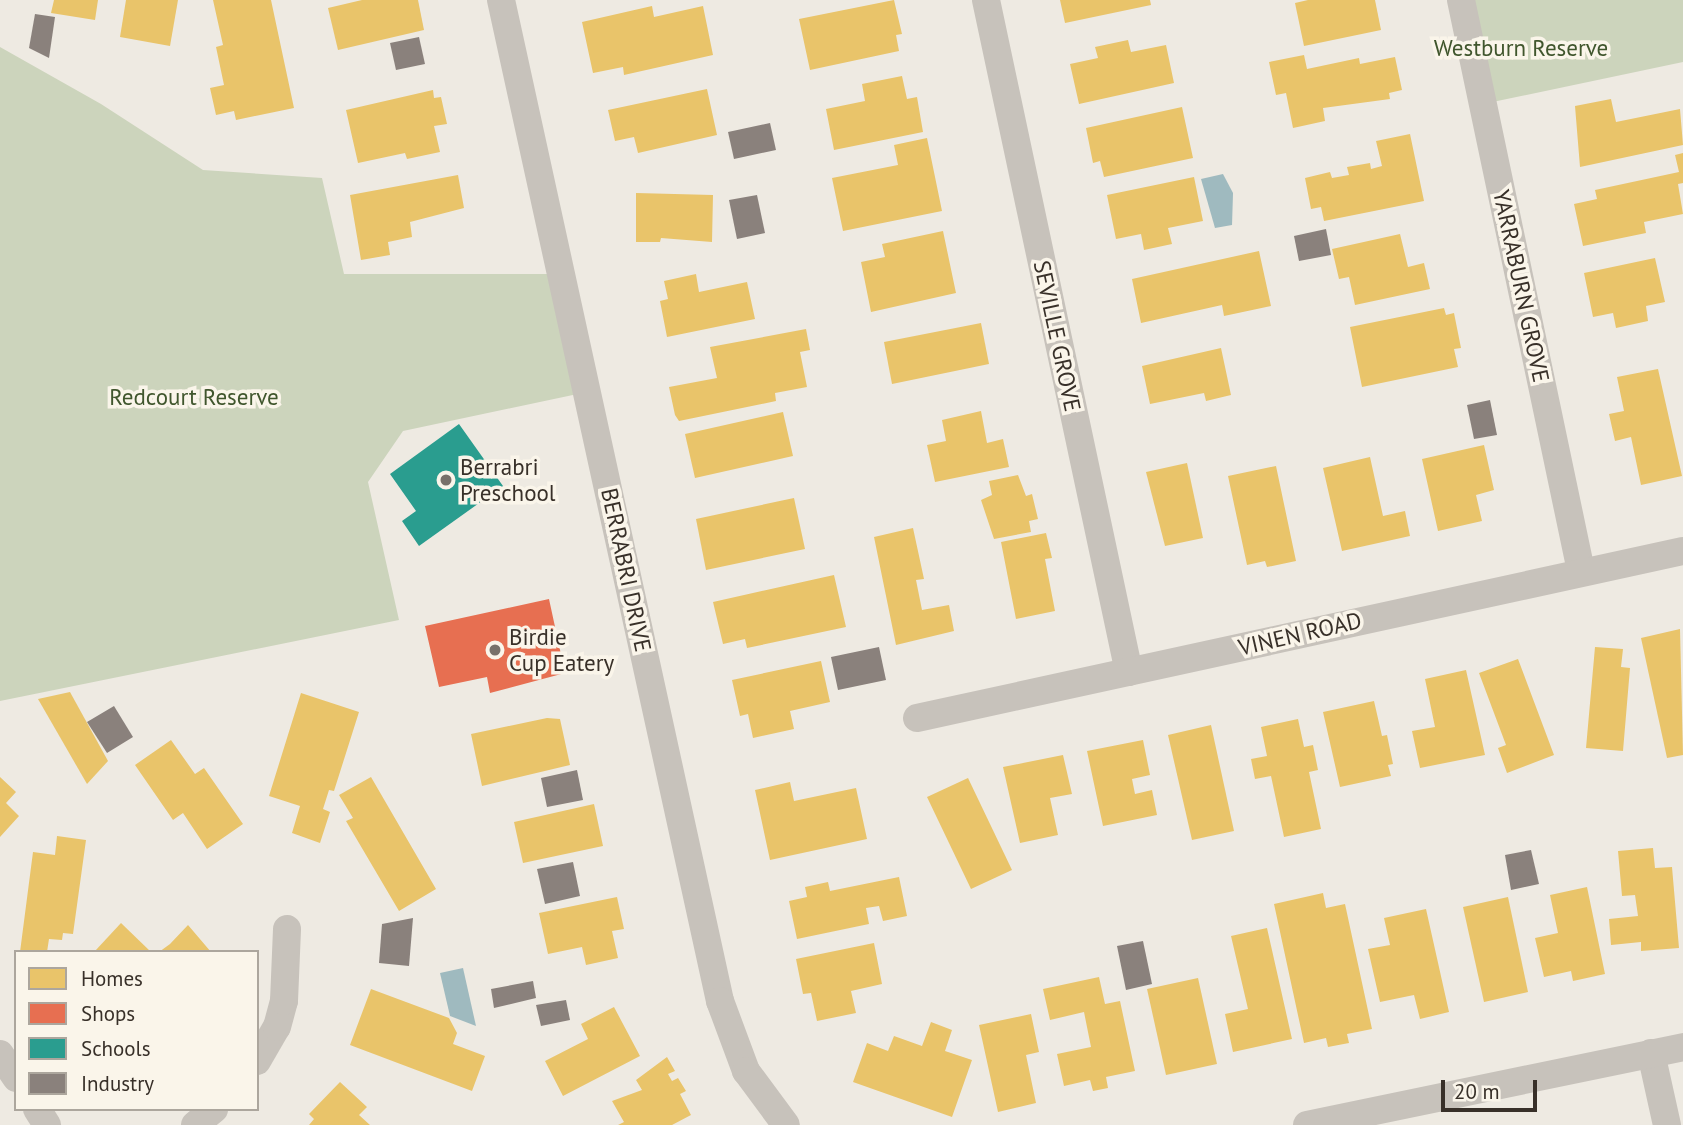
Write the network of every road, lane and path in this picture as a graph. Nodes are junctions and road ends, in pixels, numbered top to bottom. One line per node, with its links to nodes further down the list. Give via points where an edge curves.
1 (501, 0): 16 (street, BERRABRI DRIVE, via 720,1001 746,1071)
2 (986, 0): 6 (street, SEVILLE GROVE)
3 (1461, 0): 5 (street, YARRABURN GROVE)
4 (1683, 551): 5 (street, VINEN ROAD)
5 (1581, 572): 6 (street, VINEN ROAD)
6 (1129, 673): 7 (street, VINEN ROAD)
7 (917, 718)
8 (287, 929): 12 (street, via 284,1001 277,1027)
9 (1683, 1047): 10 (street)
10 (1651, 1053): 17 (street); 18 (street)
11 (0, 1054): 13 (street)
12 (259, 1058)
13 (14, 1075)
14 (212, 1111): 15 (street)
15 (195, 1125)
16 (786, 1125)
17 (1307, 1125)
18 (1667, 1125)

